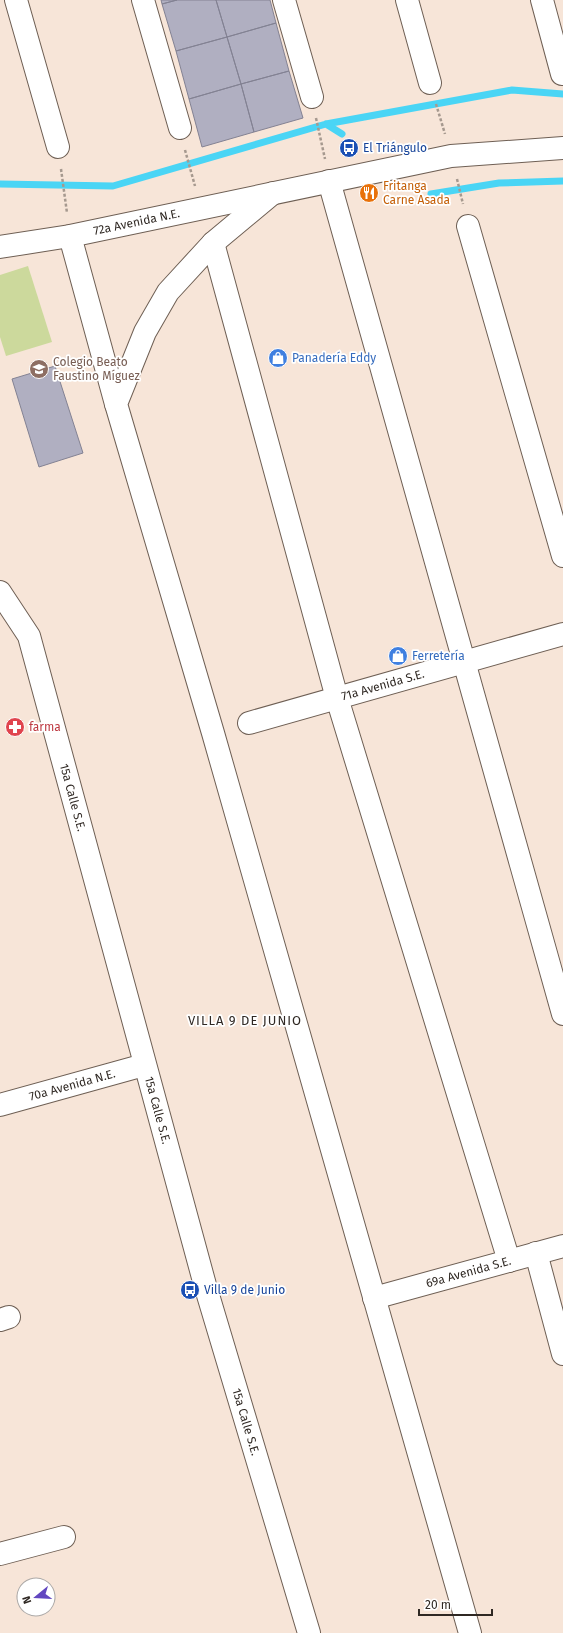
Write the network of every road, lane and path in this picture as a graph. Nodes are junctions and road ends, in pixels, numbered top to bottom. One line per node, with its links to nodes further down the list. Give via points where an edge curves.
1 (16, 0): 12 (street)
2 (143, 0): 11 (street)
3 (284, 0): 8 (street)
4 (407, 0): 7 (street)
5 (542, 0): 6 (street)
6 (562, 74)
7 (432, 90): 10 (path)
8 (312, 97)
9 (316, 118): 15 (path)
10 (444, 131)
11 (182, 137): 17 (path)
12 (58, 147)
13 (563, 148): 15 (street, 72a Avenida N.E., via 451,156)
14 (61, 171): 20 (path)
15 (327, 171): 18 (street, 72a Avenida N.E.); 27 (street)
16 (455, 173): 19 (path)
17 (194, 182)
18 (273, 192): 20 (street, 72a Avenida N.E.); 21 (street)
19 (465, 216): 24 (street)
20 (68, 225): 22 (street, 72a Avenida N.E.); 23 (street)
21 (213, 242): 23 (street, via 168,292 145,332); 28 (street)
22 (0, 247)
23 (116, 404): 36 (street)
24 (563, 556)
25 (0, 592): 31 (street, 15a Calle S.E., via 29,636)
26 (563, 634): 27 (street, 71a Avenida S.E.)
27 (464, 661): 28 (street, 71a Avenida S.E.); 30 (street)
28 (337, 698): 29 (street, 71a Avenida S.E.); 35 (street)
29 (250, 723)
30 (563, 1014)
31 (144, 1065): 32 (street, 70a Avenida N.E.); 40 (street, 15a Calle S.E., via 205,1286)
32 (0, 1105)
33 (563, 1246): 34 (street, 69a Avenida S.E.)
34 (536, 1253): 35 (street, 69a Avenida S.E.); 37 (street)
35 (509, 1261): 36 (street, 69a Avenida S.E.)
36 (374, 1298): 41 (street)
37 (563, 1354)
38 (64, 1537): 39 (street)
39 (0, 1554)
40 (309, 1633)
41 (470, 1633)

